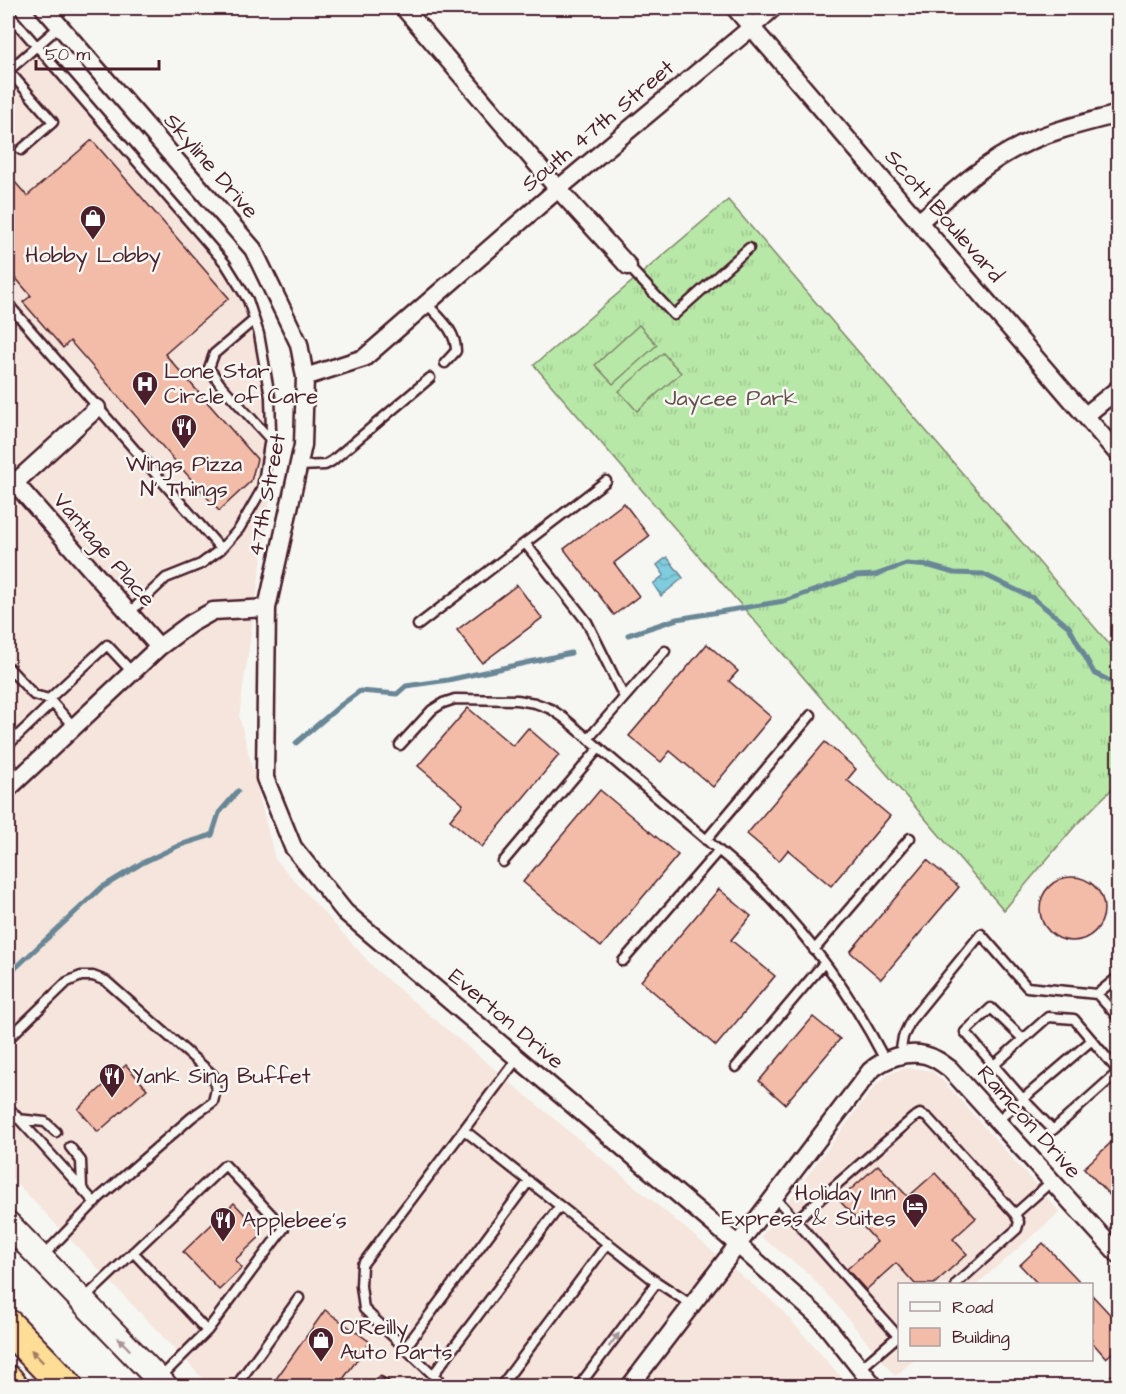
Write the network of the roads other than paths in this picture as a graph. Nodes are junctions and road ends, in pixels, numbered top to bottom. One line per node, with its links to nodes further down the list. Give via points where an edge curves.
1 (44, 8): 6 (street, Skyline Drive)
2 (404, 8): 12 (street)
3 (735, 8): 7 (street, Scott Boulevard)
4 (773, 8): 7 (street, South 47th Street)
5 (8, 13): 8 (lane)
6 (60, 26): 8 (lane); 20 (street, Skyline Drive, via 254,249 299,344)
7 (752, 27): 12 (street, South 47th Street); 13 (street, Scott Boulevard)
8 (37, 46): 9 (lane); 18 (lane, via 225,263 248,300)
9 (8, 71): 11 (lane, via 52,122)
10 (1119, 114): 13 (street, via 1022,144 980,170)
11 (21, 150)
12 (558, 189): 15 (street); 17 (street, South 47th Street)
13 (919, 222): 24 (street, Scott Boulevard)
14 (749, 248): 15 (lane, via 674,315)
15 (628, 266)
16 (8, 304): 23 (lane)
17 (427, 304): 19 (lane, via 455,339 456,351); 20 (street, via 364,358)
18 (254, 320): 25 (lane, via 270,397); 25 (lane, via 214,354 209,368)
19 (446, 363)
20 (305, 377): 27 (street, 47th Street, via 303,445)
21 (430, 378): 27 (lane, via 332,461)
22 (1119, 388): 24 (street)
23 (98, 408): 29 (street); 31 (lane)
24 (1086, 415): 26 (street, Scott Boulevard)
25 (270, 439): 31 (lane, via 262,489)
26 (1119, 454)
27 (298, 466): 32 (street, 47th Street)
28 (606, 481): 30 (lane)
29 (11, 486): 33 (street, Vantage Place)
30 (525, 543): 34 (lane); 39 (lane, via 587,622)
31 (221, 549): 33 (lane, via 201,564 166,578)
32 (267, 608): 35 (street, via 213,611); 63 (street, Everton Drive, via 265,778 293,847 345,912)
33 (129, 613): 35 (street, Vantage Place)
34 (418, 625)
35 (159, 647): 38 (street)
36 (665, 651): 39 (lane)
37 (8, 667): 40 (lane, via 34,695)
38 (132, 672): 40 (lane, via 108,645); 42 (street)
39 (624, 697): 43 (lane)
40 (50, 701): 42 (lane); 44 (lane)
41 (811, 715): 50 (lane)
42 (74, 727): 48 (street)
43 (588, 739): 45 (lane, via 551,709 535,703 456,699 432,710); 46 (lane)
44 (8, 745)
45 (400, 745)
46 (599, 748): 50 (lane); 52 (lane)
47 (8, 764): 48 (lane)
48 (14, 784)
49 (910, 837): 53 (lane)
50 (706, 840): 51 (lane)
51 (718, 850): 53 (lane, via 772,899); 54 (lane)
52 (503, 862)
53 (814, 950): 55 (lane)
54 (623, 961)
55 (824, 963): 62 (lane); 65 (lane)
56 (1119, 977): 57 (lane)
57 (1097, 994): 58 (lane); 62 (lane, via 1027,987 981,934 912,1020)
58 (1119, 1017)
59 (1023, 1039): 61 (lane, via 1048,1017 1074,1019); 64 (lane); 64 (lane, via 991,1008 965,1032)
60 (8, 1040): 78 (lane, via 67,982 93,976 106,981 213,1075 213,1102)
61 (1092, 1040): 66 (lane); 67 (lane)
62 (893, 1058): 70 (street, Ramcon Drive, via 925,1055 937,1059); 77 (street, via 870,1071)
63 (517, 1059): 71 (lane); 84 (street, Everton Drive)
64 (994, 1065): 67 (lane)
65 (736, 1067)
66 (1119, 1071): 67 (lane, via 1053,1130)
67 (1023, 1099): 70 (lane)
68 (8, 1107): 69 (lane)
69 (18, 1119): 72 (lane, via 45,1122); 76 (lane)
70 (998, 1121): 75 (street, Ramcon Drive)
71 (464, 1130): 74 (lane); 97 (lane, via 362,1265 364,1309)
72 (56, 1132)
73 (70, 1147): 76 (lane, via 81,1161)
74 (529, 1181): 79 (lane); 97 (lane)
75 (1052, 1181): 80 (lane); 86 (street, Ramcon Drive)
76 (82, 1188): 78 (lane)
77 (774, 1196): 81 (lane); 84 (street)
78 (95, 1203): 87 (lane)
79 (560, 1206): 83 (lane); 99 (lane)
80 (1016, 1214): 81 (lane, via 928,1118 920,1114); 89 (lane, via 1017,1229)
81 (796, 1220): 95 (lane)
82 (8, 1224): 87 (main road)
83 (608, 1244): 88 (lane); 107 (lane)
84 (737, 1244): 92 (street); 98 (street, Everton Drive, via 820,1318)
85 (133, 1252): 91 (lane); 94 (lane); 94 (lane, via 225,1165 284,1228)
86 (1118, 1253)
87 (40, 1258): 91 (main road)
88 (657, 1281): 92 (lane); 108 (lane, one-way to 88)
89 (957, 1283)
90 (299, 1298): 105 (lane)
91 (82, 1301): 101 (main road, one-way to 91)
92 (692, 1306): 109 (street)
93 (8, 1326): 104 (highway, one-way to 93)
94 (207, 1330): 101 (lane)
95 (898, 1335)
96 (898, 1337): 98 (lane)
97 (405, 1348): 99 (lane)
98 (860, 1369): 110 (street, Everton Drive)
99 (433, 1375): 106 (lane)
100 (8, 1382): 103 (highway)
101 (161, 1383)
102 (1119, 1383): 111 (street)
103 (11, 1386)
104 (66, 1386)
105 (236, 1386)
106 (446, 1386)
107 (501, 1386)
108 (579, 1386)
109 (630, 1386)
110 (874, 1386)
111 (1114, 1386)

